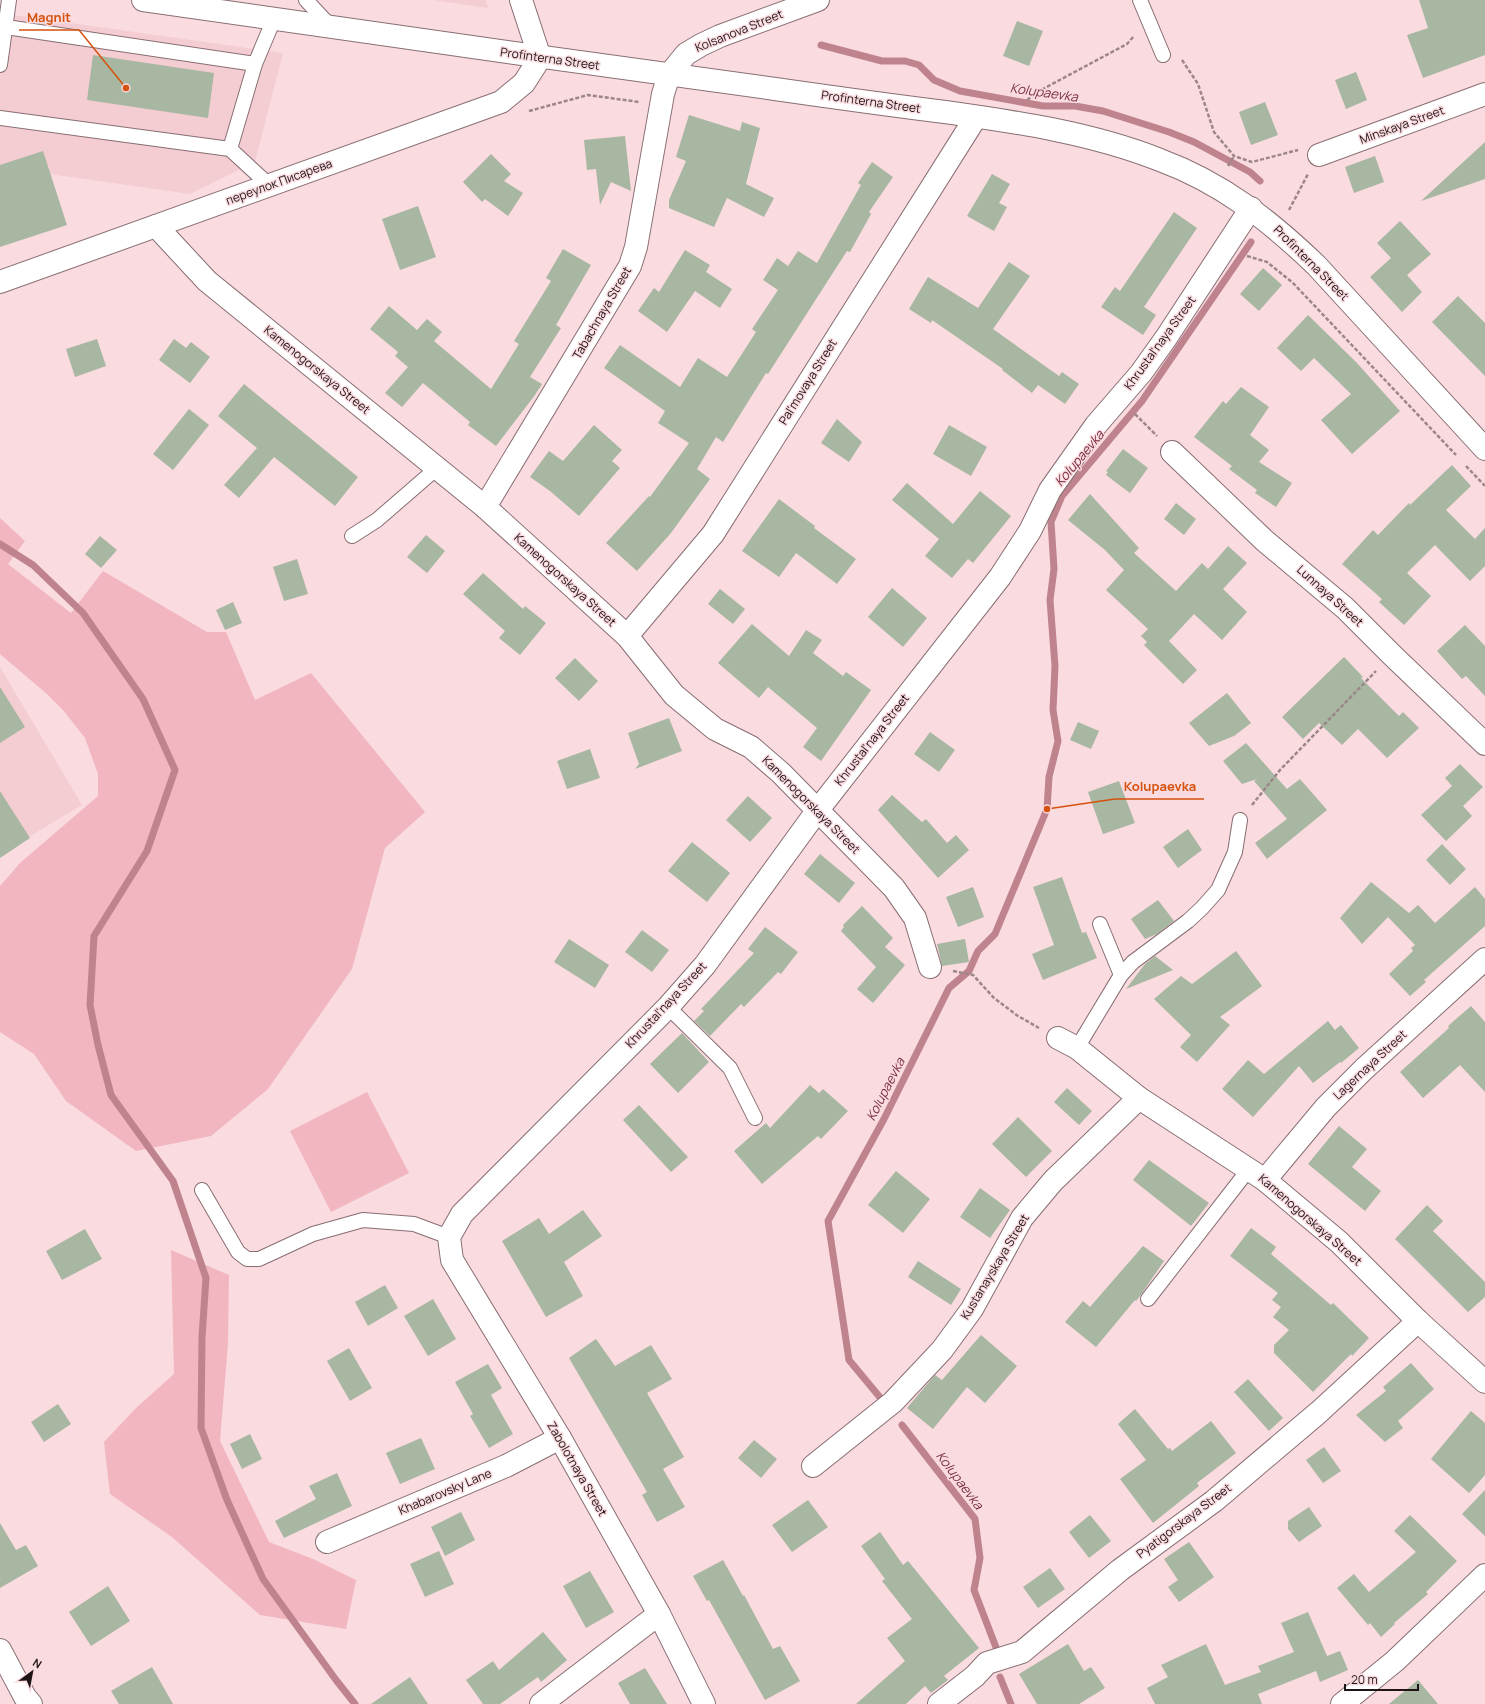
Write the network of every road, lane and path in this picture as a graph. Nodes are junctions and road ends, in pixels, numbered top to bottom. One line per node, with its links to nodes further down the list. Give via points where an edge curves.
1 (9, 0): 9 (lane)
2 (143, 0): 7 (street, Profinterna Street)
3 (306, 0): 10 (lane)
4 (521, 0): 12 (street)
5 (818, 0): 15 (street, Kolsanova Street, via 701,45 686,54)
6 (1140, 0): 8 (lane)
7 (274, 19): 10 (street, Profinterna Street); 13 (lane)
8 (1148, 19): 11 (lane); 17 (path, via 1128,44 1041,90)
9 (6, 27): 13 (lane); 14 (lane)
10 (332, 28): 12 (street, Profinterna Street)
11 (1163, 55): 23 (path, via 1177,53 1198,84 1214,132)
12 (540, 58): 15 (street, Profinterna Street); 25 (street, переулок Писарева, via 524,83 501,102)
13 (255, 64): 21 (lane)
14 (0, 65)
15 (666, 85): 18 (path, via 646,103 588,95); 19 (street, Profinterna Street); 37 (street, Tabachnaya Street, via 636,247 630,266)
16 (1485, 94): 22 (street, Minskaya Street)
17 (1026, 101)
18 (528, 112)
19 (976, 117): 26 (street, Profinterna Street, via 1085,137 1159,159 1189,172); 39 (street, Pal'movaya Street, via 713,534)
20 (0, 118): 21 (lane)
21 (230, 149): 25 (lane)
22 (1319, 155): 23 (path, via 1306,148 1252,162); 27 (path)
23 (1234, 156): 24 (path)
24 (1226, 170)
25 (269, 186): 28 (street, переулок Писарева)
26 (1252, 208): 31 (street, Profinterna Street, via 1316,266); 42 (street, Khrustal'naya Street, via 1141,373 1096,425 1050,490 1030,531 1000,577)
27 (1287, 213)
28 (156, 226): 30 (street, переулок Писарева); 35 (street, Kamenogorskaya Street, via 207,281)
29 (1249, 258): 33 (path, via 1267,262 1293,283)
30 (0, 282)
31 (1485, 449)
32 (1172, 452): 40 (street, Lunnaya Street, via 1265,541 1345,608)
33 (1458, 457)
34 (1463, 463): 36 (path)
35 (437, 468): 37 (street, Kamenogorskaya Street); 38 (lane, via 377,520)
36 (1485, 486)
37 (485, 507): 39 (street, Kamenogorskaya Street)
38 (352, 536)
39 (627, 636): 42 (street, Kamenogorskaya Street, via 674,695 715,729 751,747 782,772)
40 (1392, 655): 41 (street, Lunnaya Street); 43 (path, via 1280,770)
41 (1485, 744)
42 (817, 811): 46 (street, Kamenogorskaya Street, via 894,888 915,918); 49 (street, Khrustal'naya Street, via 705,965)
43 (1240, 820): 48 (lane, via 1235,852 1218,890 1202,908 1133,962)
44 (1100, 924): 48 (lane)
45 (1485, 959): 53 (street, Lagernaya Street, via 1358,1074)
46 (930, 967)
47 (958, 971): 50 (path, via 972,975 994,998 1018,1016)
48 (1121, 975): 50 (lane)
49 (668, 1007): 52 (lane, via 730,1068); 55 (street, Khrustal'naya Street, via 462,1214)
50 (1068, 1043): 51 (street, Kamenogorskaya Street)
51 (1139, 1098): 53 (street, Kamenogorskaya Street); 60 (street, Kustanayskaya Street, via 1053,1181 1022,1218 972,1309 942,1350 893,1402)
52 (755, 1118)
53 (1257, 1174): 56 (lane); 57 (street, Kamenogorskaya Street, via 1339,1242)
54 (202, 1190): 55 (lane, via 238,1252 247,1259 259,1258 313,1234 362,1220 414,1224)
55 (449, 1237): 59 (street, Zabolotnaya Street, via 452,1260)
56 (1148, 1299)
57 (1418, 1321): 58 (street, Kamenogorskaya Street); 68 (street, Pyatigorskaya Street, via 1319,1412 1214,1501 1120,1570 1022,1652 987,1663)
58 (1485, 1382)
59 (560, 1438): 61 (street, Khabarovsky Lane, via 506,1466); 63 (street, Zabolotnaya Street)
60 (813, 1466)
61 (326, 1542)
62 (1485, 1575): 69 (street, via 1395,1661)
63 (659, 1614): 66 (street); 67 (street, Zabolotnaya Street)
64 (0, 1650): 65 (street)
65 (31, 1704)
66 (541, 1704)
67 (704, 1704)
68 (940, 1704)
69 (1342, 1704)

